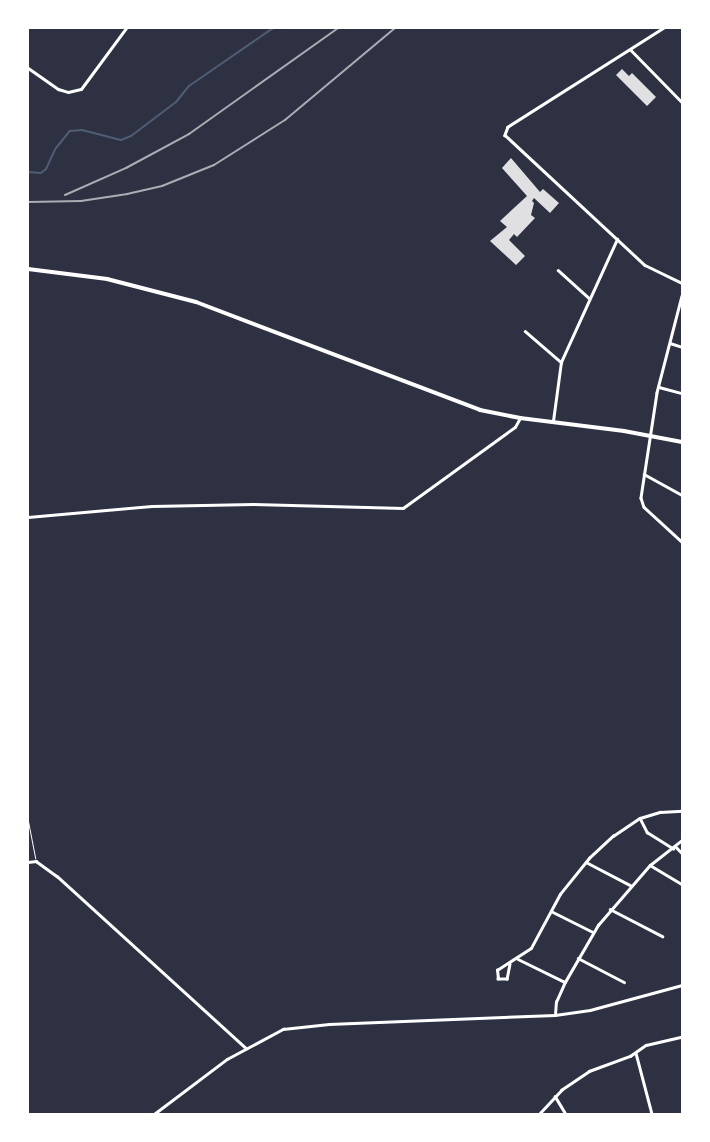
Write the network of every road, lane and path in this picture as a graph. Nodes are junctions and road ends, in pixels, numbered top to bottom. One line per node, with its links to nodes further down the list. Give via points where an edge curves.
1 (126, 28): 4 (street, via 86,84 68,92 58,89)
2 (664, 28): 3 (street)
3 (631, 50): 5 (street); 6 (street, via 508,127 505,134)
4 (28, 68)
5 (682, 102)
6 (617, 239): 9 (street, via 654,271); 11 (street)
7 (28, 270): 18 (main road, via 107,279 196,302 448,400)
8 (558, 270): 11 (street)
9 (682, 282)
10 (682, 296): 13 (street)
11 (589, 298): 15 (street)
12 (525, 331): 15 (street)
13 (670, 343): 14 (street); 16 (street)
14 (682, 347)
15 (561, 362): 19 (street)
16 (659, 387): 17 (street); 20 (street)
17 (682, 393)
18 (520, 418): 19 (main road); 24 (street, via 515,428 403,508 253,504 170,506)
19 (553, 422): 20 (main road)
20 (650, 435): 21 (main road); 22 (street)
21 (682, 442)
22 (644, 474): 23 (street); 25 (street, via 641,502)
23 (682, 495)
24 (28, 517)
25 (682, 542)
26 (682, 812): 27 (street, via 660,812)
27 (640, 818): 30 (street, via 647,832); 34 (street, via 612,836)
28 (28, 821): 32 (path)
29 (682, 840): 30 (street)
30 (674, 847): 31 (street); 35 (street)
31 (682, 853)
32 (36, 861): 33 (street); 50 (street, via 57,876)
33 (28, 862)
34 (586, 862): 37 (street); 39 (street)
35 (650, 865): 36 (street); 37 (street)
36 (682, 884)
37 (630, 885): 38 (street)
38 (610, 909): 40 (street); 41 (street)
39 (551, 911): 40 (street); 42 (street, via 531,948)
40 (593, 932): 43 (street)
41 (662, 936)
42 (518, 958): 44 (street); 45 (street)
43 (578, 958): 45 (street); 46 (street)
44 (510, 964): 44 (street, via 507,979 498,979 497,970)
45 (565, 982): 48 (street, via 556,1002)
46 (624, 982)
47 (682, 985): 48 (street, via 590,1010)
48 (555, 1015): 50 (street, via 329,1024 283,1030)
49 (682, 1037): 51 (street, via 646,1045)
50 (246, 1048): 53 (street)
51 (636, 1053): 52 (street, via 589,1071); 56 (street)
52 (554, 1096): 54 (street); 55 (street)
53 (154, 1114)
54 (539, 1114)
55 (566, 1114)
56 (652, 1114)

